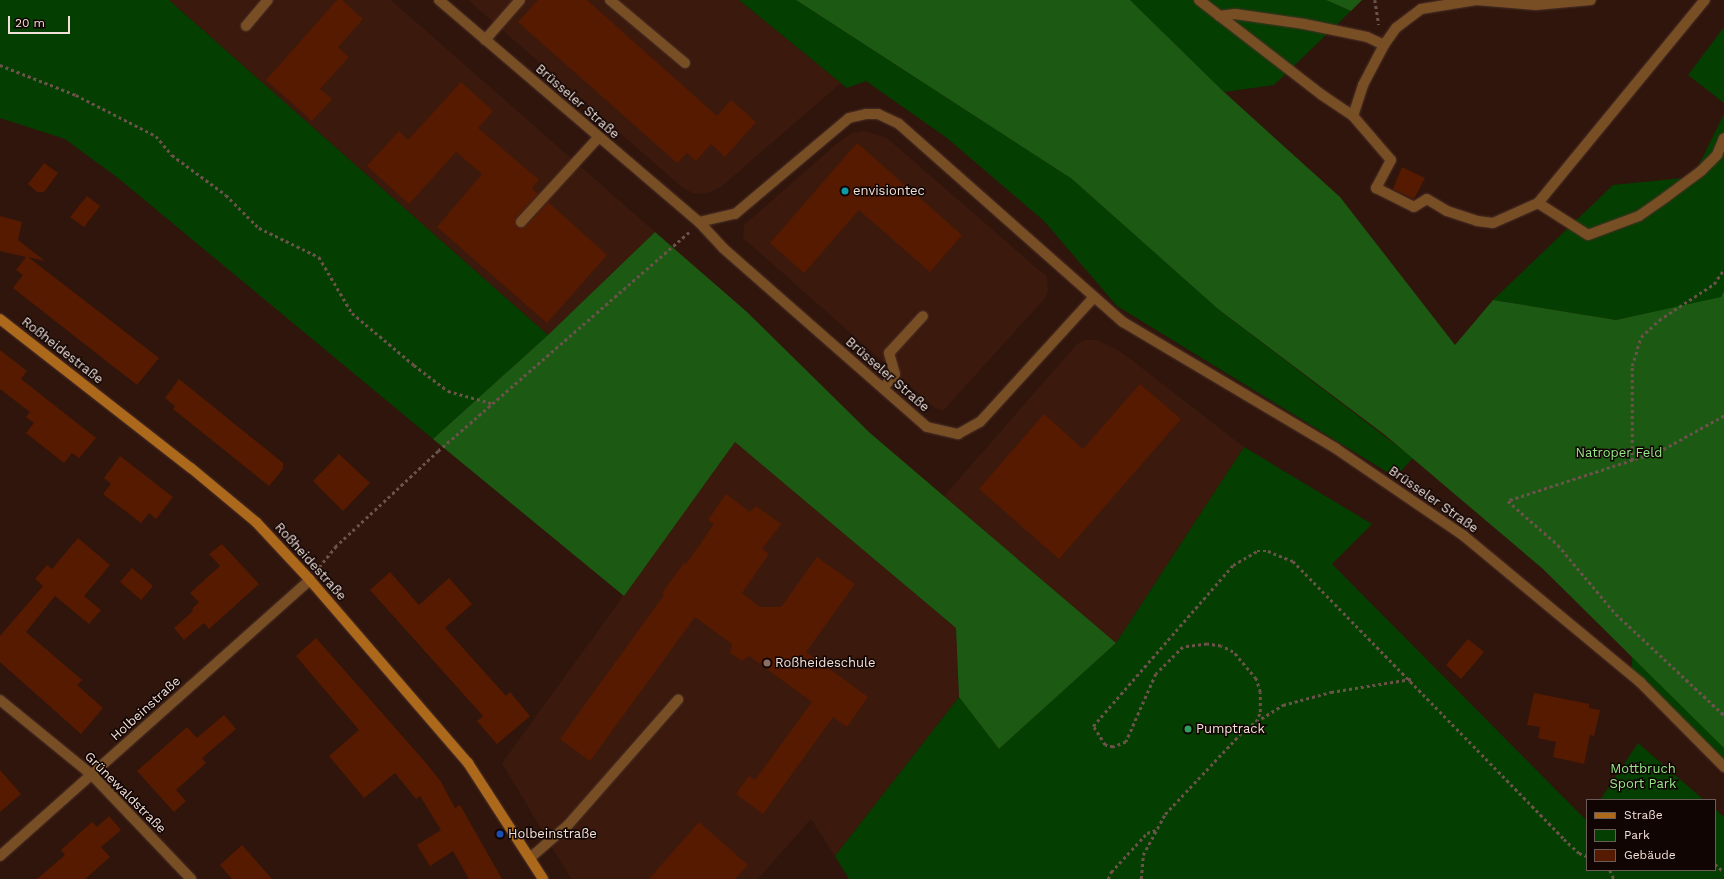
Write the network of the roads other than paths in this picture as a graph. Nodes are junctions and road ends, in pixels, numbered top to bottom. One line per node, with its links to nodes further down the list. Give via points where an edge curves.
1 (268, 0): 9 (street)
2 (439, 0): 10 (street, Brüsseler Straße)
3 (520, 0): 10 (street)
4 (610, 0): 12 (street)
5 (1199, 0): 8 (street)
6 (1591, 0): 11 (street, via 1536,5 1476,0 1421,9 1396,28)
7 (1705, 0): 16 (street)
8 (1218, 16): 11 (street, via 1235,14 1304,24 1367,37); 13 (street)
9 (246, 26)
10 (485, 40): 14 (street, Brüsseler Straße)
11 (1384, 45): 13 (street, via 1362,85)
12 (685, 63)
13 (1353, 116): 16 (street, via 1391,160 1376,188 1414,207 1427,199 1447,211 1477,221 1493,223)
14 (598, 138): 17 (street); 18 (street, Brüsseler Straße)
15 (1724, 138): 16 (street, via 1717,155 1701,171 1666,197 1639,216 1588,235)
16 (1538, 202)
17 (522, 222)
18 (700, 222): 19 (street, Brüsseler Straße, via 735,214 849,118 878,114 899,124); 22 (street, Brüsseler Straße, via 723,248)
19 (1094, 297): 22 (street, Brüsseler Straße, via 980,422 958,434 927,427); 26 (street, Brüsseler Straße, via 1123,322 1335,448 1464,536 1640,682)
20 (923, 316): 22 (street, via 889,353 895,374)
21 (0, 319): 23 (street, Roßheidestraße, via 256,522)
22 (883, 388)
23 (310, 580): 27 (street, Holbeinstraße); 29 (street, Roßheidestraße, via 468,763)
24 (0, 700): 27 (street, Grünewaldstraße)
25 (678, 700): 29 (street, via 568,825)
26 (1724, 768)
27 (92, 775): 28 (street, Holbeinstraße); 30 (street, Grünewaldstraße)
28 (0, 856)
29 (530, 858): 31 (street, Roßheidestraße)
30 (190, 879)
31 (543, 879)

